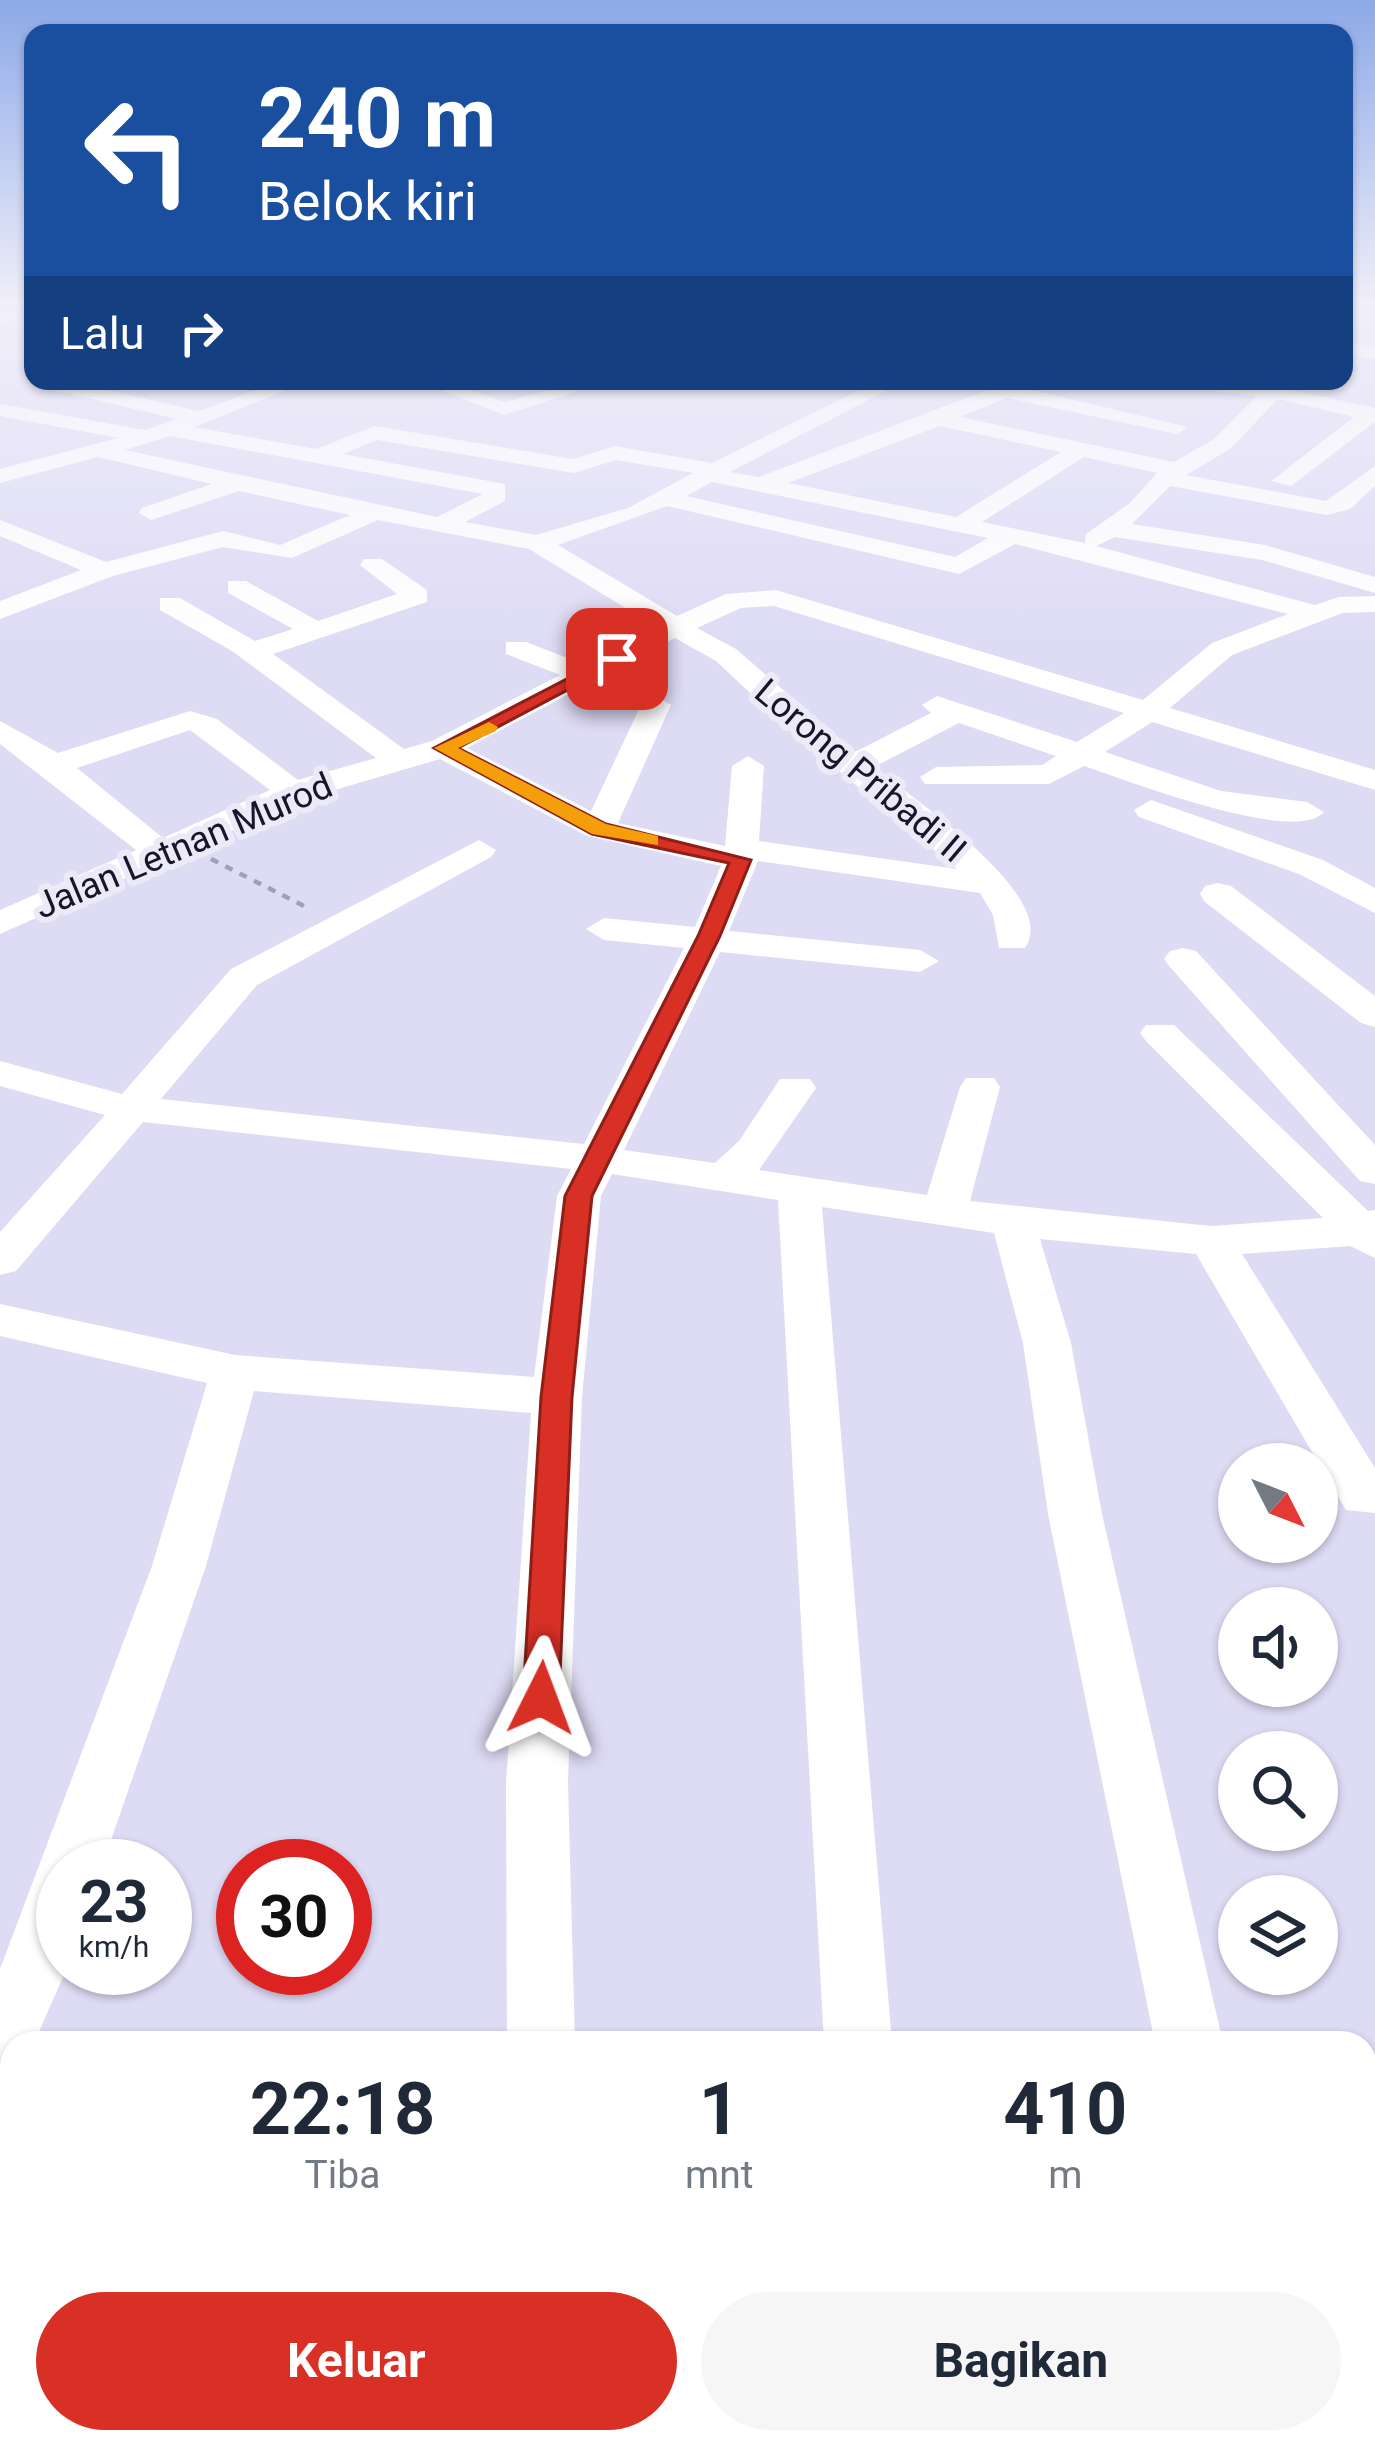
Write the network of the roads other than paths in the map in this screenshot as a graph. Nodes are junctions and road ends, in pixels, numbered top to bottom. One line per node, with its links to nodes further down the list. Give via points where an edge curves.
1 (44, 416): 11 (street)
2 (824, 416): 17 (street)
3 (939, 416): 9 (street)
4 (1060, 416): 10 (street)
5 (1125, 416): 12 (street, via 1165,425)
6 (1249, 416): 19 (street, via 1222,444)
7 (1365, 416): 22 (street)
8 (199, 417): 11 (street)
9 (935, 418): 14 (street); 24 (street, via 860,455)
10 (1048, 422)
11 (157, 433): 15 (street); 16 (street)
12 (1120, 440)
13 (485, 449): 16 (street, via 375,433); 17 (street, via 577,466 615,453); 21 (street)
14 (1081, 449): 19 (street); 29 (street)
15 (101, 451): 20 (street); 23 (street)
16 (314, 458): 21 (street)
17 (712, 472): 24 (street); 25 (street)
18 (1375, 473): 19 (street, via 1328,508)
19 (1170, 474): 31 (street)
20 (0, 476)
21 (440, 477): 28 (street, via 478,481 497,493)
22 (1283, 481)
23 (239, 483): 26 (street); 27 (street)
24 (759, 484): 29 (street)
25 (666, 499): 34 (street); 38 (street)
26 (151, 512)
27 (377, 512): 28 (street); 39 (street, via 283,553 223,539)
28 (442, 524): 34 (street)
29 (960, 525): 33 (street)
30 (0, 527): 39 (street)
31 (1114, 529): 35 (street); 36 (street)
32 (1294, 534): 35 (street, via 1254,526)
33 (1010, 536): 36 (street); 38 (street)
34 (537, 543): 48 (street)
35 (1217, 545): 40 (street); 41 (street)
36 (1077, 549): 40 (street)
37 (373, 565): 49 (street, via 418,596)
38 (958, 566): 42 (street)
39 (104, 570): 46 (street)
40 (1182, 574): 47 (street)
41 (1375, 585)
42 (917, 586)
43 (237, 587): 49 (street)
44 (170, 604): 51 (street)
45 (1375, 604): 47 (street)
46 (0, 610)
47 (1314, 613): 54 (street, via 1222,650)
48 (675, 627): 52 (street, Jalan Letnan Murod); 54 (street, Jalan Letnan Murod, via 736,600 776,598); 59 (street, Lorong Pribadi II, via 726,655)
49 (320, 633): 51 (street)
50 (516, 648): 52 (street)
51 (252, 652): 58 (street)
52 (589, 676): 56 (street, Jalan Letnan Murod)
53 (656, 705): 67 (street)
54 (1151, 709): 57 (street); 64 (street, Jalan Letnan Murod)
55 (0, 730): 60 (street)
56 (443, 748): 58 (street, Jalan Letnan Murod); 67 (street)
57 (1081, 755): 59 (street, via 948,708); 62 (street); 66 (street, via 1216,800)
58 (400, 760): 65 (street, Jalan Letnan Murod)
59 (856, 764): 71 (street, Lorong Pribadi II)
60 (54, 765): 65 (street, via 190,720); 68 (street)
61 (748, 766): 70 (street)
62 (1049, 774): 63 (street); 73 (street, via 1311,867)
63 (936, 777)
64 (1375, 780)
65 (293, 792): 68 (street, Jalan Letnan Murod)
66 (1307, 812)
67 (599, 829): 70 (street)
68 (167, 845): 74 (street, Jalan Letnan Murod)
69 (478, 850): 85 (street, via 244,977)
70 (742, 854): 71 (street); 76 (street)
71 (996, 885): 77 (street, Lorong Pribadi II, via 1011,915)
72 (1218, 894): 80 (street)
73 (1375, 902)
74 (0, 923)
75 (604, 929): 76 (street)
76 (709, 936): 79 (street); 86 (street)
77 (1012, 940)
78 (1183, 959): 87 (street)
79 (920, 961)
80 (1375, 1015)
81 (1160, 1033): 92 (street)
82 (0, 1073): 85 (street)
83 (980, 1087): 90 (street)
84 (795, 1088): 88 (street)
85 (127, 1108): 86 (street); 94 (street)
86 (598, 1159): 88 (street); 97 (street, via 578,1196)
87 (1375, 1171)
88 (726, 1178): 89 (street)
89 (799, 1190): 90 (street); 103 (street)
90 (944, 1214): 91 (street)
91 (1012, 1222): 93 (street); 104 (street, via 1048,1343 1076,1514)
92 (1372, 1233): 93 (street)
93 (1211, 1241): 98 (street)
94 (0, 1260)
95 (0, 1319): 96 (street)
96 (235, 1372): 97 (street); 99 (street, via 178,1566)
97 (556, 1397): 102 (street, via 537,1784)
98 (1365, 1496)
99 (80, 1839)
100 (36, 1962): 101 (street)
101 (4, 2031)
102 (541, 2031)
103 (857, 2031)
104 (1186, 2031)

